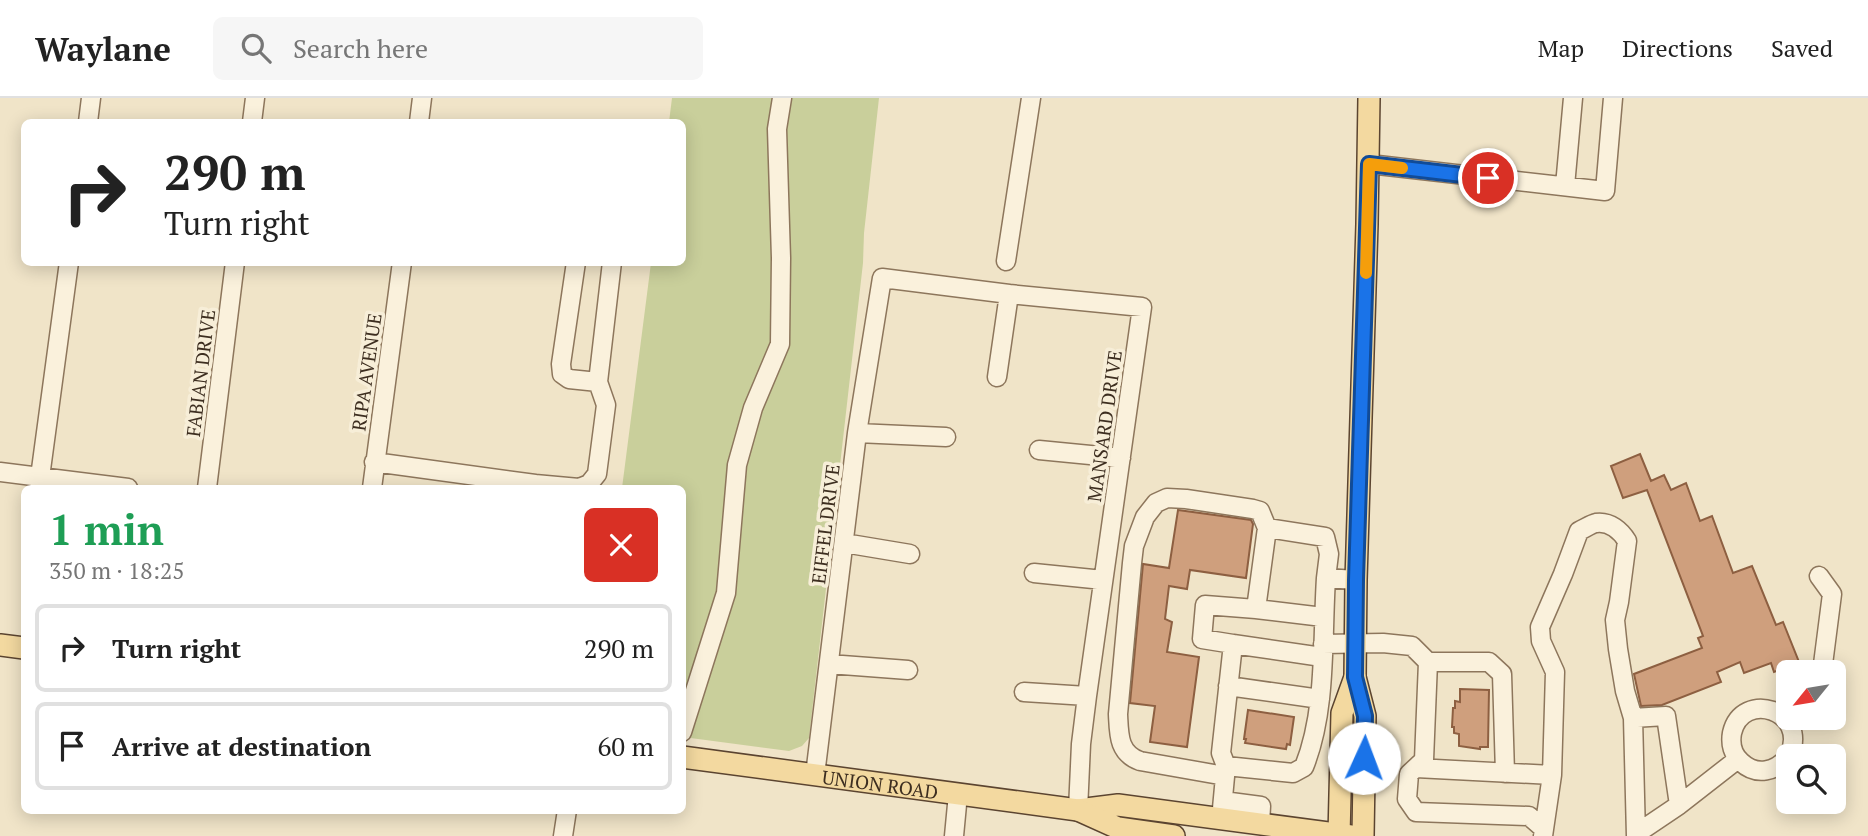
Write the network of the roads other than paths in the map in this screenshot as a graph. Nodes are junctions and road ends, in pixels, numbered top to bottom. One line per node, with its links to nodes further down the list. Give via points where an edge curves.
1 (91, 98): 9 (street)
2 (255, 98): 10 (street)
3 (422, 98): 11 (street)
4 (782, 98): 62 (street, via 778,130 780,344 753,408 737,465 726,593)
5 (1031, 98): 14 (street)
6 (1369, 98): 12 (main road)
7 (1573, 98): 13 (street)
8 (1613, 98): 13 (street, via 1605,191)
9 (88, 119)
10 (252, 119)
11 (419, 119)
12 (1369, 164): 13 (street); 43 (main road)
13 (1564, 186)
14 (1006, 261)
15 (68, 266): 30 (street)
16 (235, 266): 32 (street, FABIAN DRIVE)
17 (401, 266): 28 (street, RIPA AVENUE)
18 (575, 266): 23 (street, via 562,374)
19 (612, 266): 23 (street)
20 (882, 278): 21 (street, MANSARD DRIVE); 24 (street, EIFFEL DRIVE)
21 (1009, 294): 22 (street); 27 (street, MANSARD DRIVE, via 1142,307)
22 (997, 377)
23 (598, 383): 35 (street, via 606,405 597,474)
24 (857, 433): 25 (street); 37 (street, EIFFEL DRIVE)
25 (946, 437)
26 (1039, 450): 27 (street)
27 (1121, 458): 42 (street, MANSARD DRIVE)
28 (374, 461): 33 (street, RIPA AVENUE); 34 (street)
29 (0, 472): 30 (street)
30 (40, 477): 31 (street)
31 (104, 485)
32 (207, 485)
33 (372, 485)
34 (529, 485)
35 (586, 485)
36 (1267, 528): 41 (street, via 1325,537 1329,554); 44 (street); 69 (street, via 1260,511 1167,498 1145,517 1134,546 1119,741 1133,758)
37 (844, 543): 38 (street); 53 (street, EIFFEL DRIVE)
38 (910, 554)
39 (1034, 573): 42 (street)
40 (1819, 576): 51 (street, via 1832,594)
41 (1326, 578): 43 (street); 45 (street)
42 (1103, 580): 58 (street, MANSARD DRIVE)
43 (1356, 580): 46 (main road)
44 (1256, 609): 45 (street); 47 (street, via 1205,605 1202,639)
45 (1323, 617): 50 (street)
46 (1356, 643): 50 (street); 52 (street, via 1412,646); 55 (main road)
47 (1233, 644): 50 (street); 56 (street)
48 (0, 645): 49 (main road)
49 (21, 648)
50 (1323, 651): 59 (street)
51 (1824, 660)
52 (1428, 662): 67 (street, via 1424,760); 70 (street, via 1489,662 1502,674)
53 (829, 664): 54 (street); 71 (street, EIFFEL DRIVE)
54 (908, 670)
55 (1355, 677): 64 (main road, via 1342,713); 84 (main road, via 1365,716)
56 (1228, 686): 59 (street); 69 (street, via 1221,753)
57 (1024, 692): 58 (street)
58 (1087, 696): 75 (street, MANSARD DRIVE)
59 (1320, 699): 63 (street)
60 (1776, 711): 66 (street, via 1757,709 1738,719 1731,739)
61 (1633, 718): 72 (street, via 1615,620 1627,541 1620,531 1596,523 1579,531 1540,627 1555,672); 74 (street, via 1666,716); 80 (street)
62 (686, 719)
63 (1311, 749): 64 (street); 69 (street, via 1304,767 1293,773)
64 (1340, 751): 79 (main road)
65 (686, 758): 71 (main road, UNION ROAD)
66 (1738, 759): 68 (street, via 1754,770); 74 (street)
67 (1416, 768): 70 (street); 78 (street, via 1409,774 1407,799 1416,812 1529,816)
68 (1776, 768)
69 (1225, 771): 76 (street)
70 (1505, 773): 72 (street)
71 (814, 775): 73 (main road, UNION ROAD)
72 (1552, 775): 78 (street)
73 (958, 794): 75 (main road, UNION ROAD); 82 (street)
74 (1679, 804): 80 (street)
75 (1078, 810): 76 (main road, UNION ROAD, via 1118,805); 83 (main road, UNION ROAD, via 1118,828)
76 (1222, 810): 79 (main road, UNION ROAD, via 1259,824)
77 (566, 814): 81 (street)
78 (1544, 833)
79 (1343, 835)
80 (1636, 835)
81 (563, 836)
82 (954, 836)
83 (1174, 836)
84 (1363, 836)

